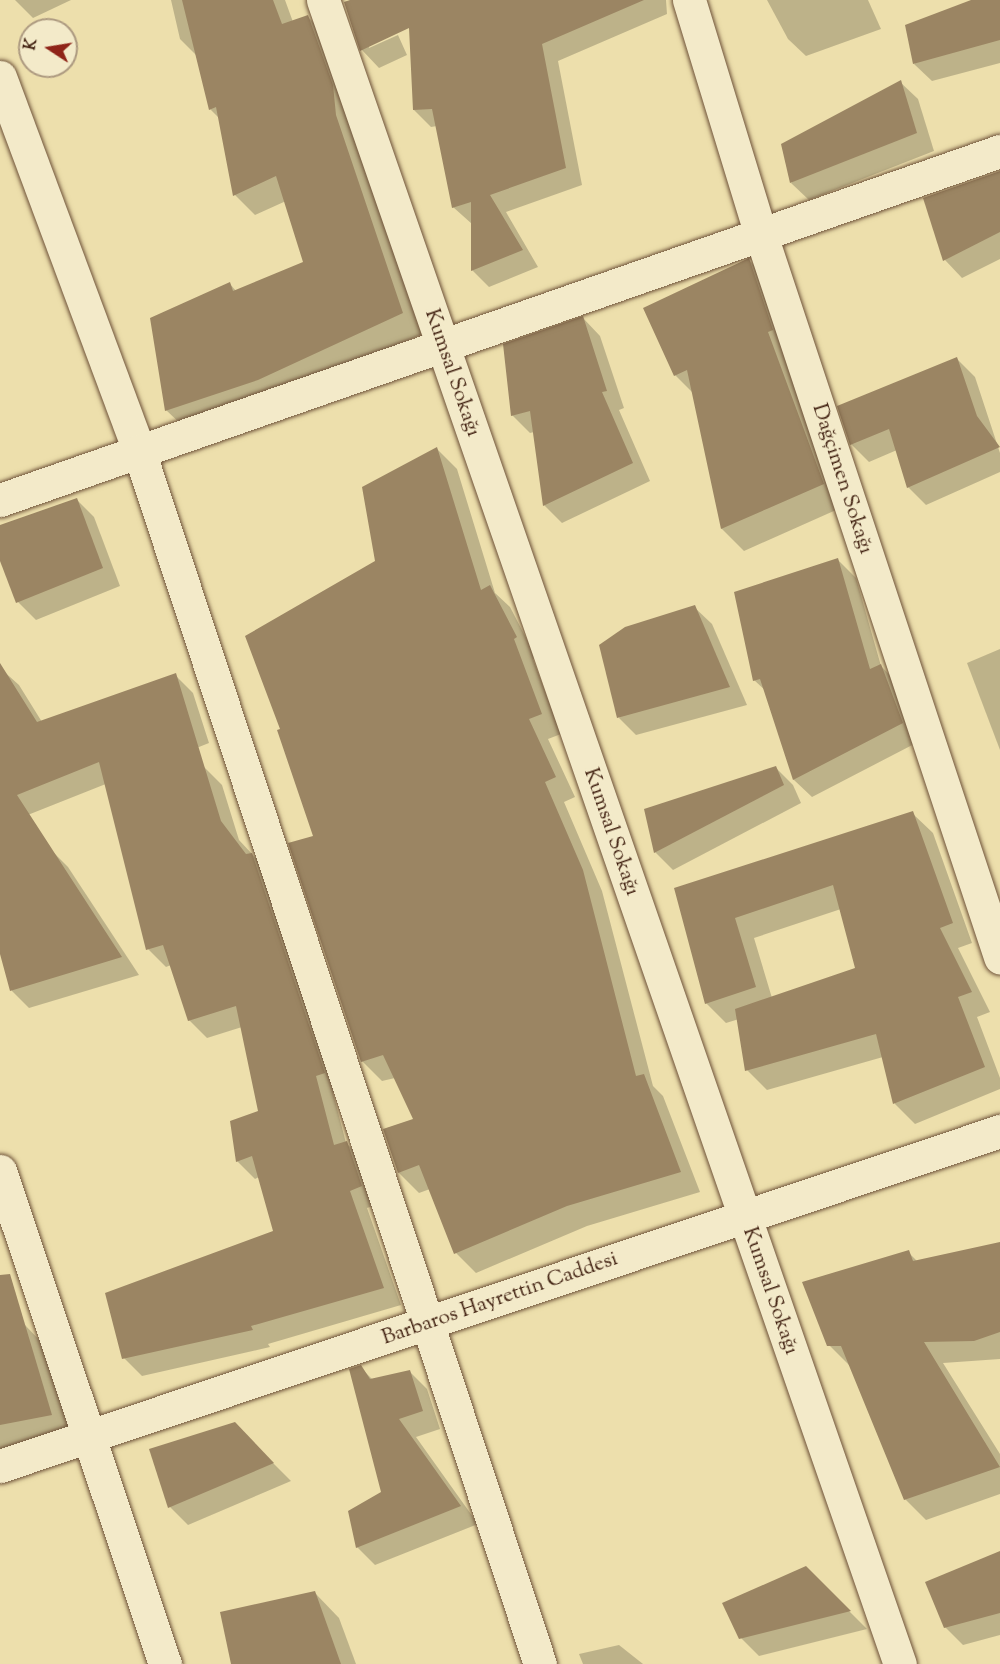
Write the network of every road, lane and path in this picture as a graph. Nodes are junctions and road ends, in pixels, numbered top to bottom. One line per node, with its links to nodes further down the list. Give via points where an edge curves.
1 (324, 0): 6 (street, Kumsal Sokağı)
2 (688, 0): 5 (street, Dağçimen Sokağı)
3 (0, 77): 7 (street)
4 (1000, 151): 5 (street)
5 (761, 235): 6 (street); 9 (street, Dağçimen Sokağı)
6 (442, 346): 7 (street); 12 (street, Kumsal Sokağı)
7 (139, 452): 8 (street); 13 (street)
8 (0, 500)
9 (1000, 957)
10 (1000, 1131): 12 (street, Barbaros Hayrettin Caddesi)
11 (0, 1171): 14 (street)
12 (744, 1217): 13 (street, Barbaros Hayrettin Caddesi); 18 (street, Kumsal Sokağı)
13 (428, 1323): 14 (street, Barbaros Hayrettin Caddesi); 17 (street)
14 (89, 1436): 15 (street, Barbaros Hayrettin Caddesi); 16 (street)
15 (0, 1466)
16 (165, 1664)
17 (540, 1664)
18 (900, 1664)

